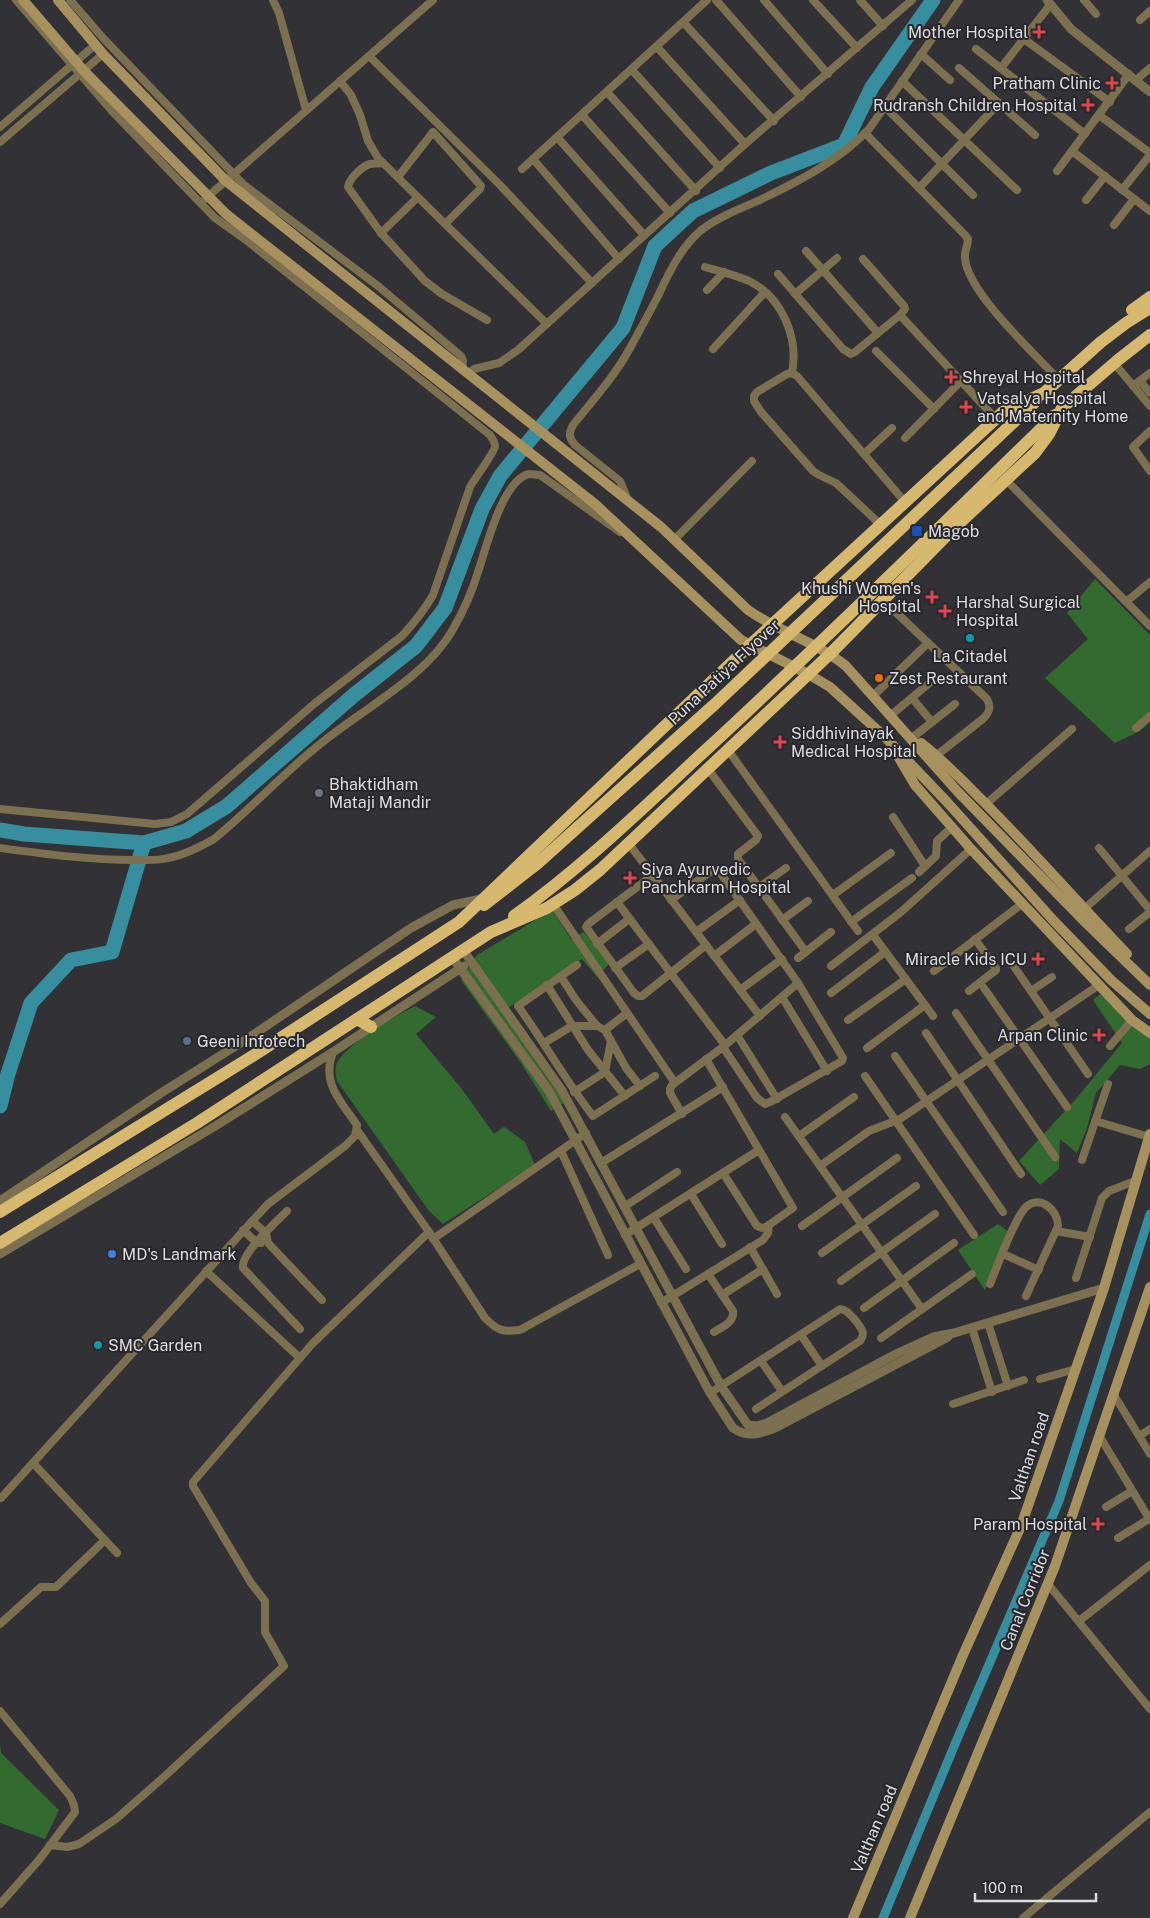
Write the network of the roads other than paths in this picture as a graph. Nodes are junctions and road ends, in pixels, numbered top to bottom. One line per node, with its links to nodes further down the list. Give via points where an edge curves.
1 (16, 0): 29 (street)
2 (23, 0): 29 (main road)
3 (58, 0): 22 (main road)
4 (70, 0): 70 (street)
5 (273, 0): 46 (street)
6 (433, 0): 28 (street)
7 (708, 0): 19 (street)
8 (716, 0): 42 (street)
9 (764, 0): 35 (street)
10 (813, 0): 24 (street)
11 (860, 0): 20 (street)
12 (959, 0): 27 (street)
13 (1084, 0): 17 (street)
14 (908, 1): 20 (street)
15 (1049, 2): 21 (street); 36 (street, via 1071,29)
16 (1150, 12): 18 (street)
17 (1096, 14)
18 (1140, 20)
19 (684, 23): 23 (street); 49 (street)
20 (883, 26): 24 (street)
21 (1024, 39): 31 (street); 43 (street)
22 (95, 45): 26 (main road); 29 (street)
23 (657, 47): 33 (street); 59 (street)
24 (857, 48): 35 (street)
25 (976, 49): 31 (street)
26 (103, 54): 34 (street); 70 (main road)
27 (921, 54): 37 (street); 39 (street)
28 (369, 56): 38 (street); 50 (street)
29 (74, 64): 34 (main road); 51 (street)
30 (959, 68): 44 (street)
31 (1001, 68): 54 (street)
32 (1150, 68): 36 (street)
33 (632, 70): 40 (street); 65 (street)
34 (82, 72): 58 (street); 78 (main road)
35 (828, 74): 42 (street)
36 (1133, 77): 41 (street); 43 (street)
37 (950, 80)
38 (340, 81): 46 (street); 63 (street, via 351,94 368,141)
39 (902, 81): 45 (street); 57 (street)
40 (607, 92): 47 (street); 74 (street)
41 (1150, 92)
42 (801, 97): 49 (street)
43 (1110, 102): 48 (street)
44 (999, 103): 55 (street); 57 (street)
45 (884, 106): 53 (street); 64 (street)
46 (306, 110): 70 (street)
47 (582, 115): 56 (street); 81 (street)
48 (1100, 115): 54 (street); 61 (street)
49 (774, 121): 59 (street)
50 (440, 126): 52 (street); 94 (street, via 500,184)
51 (0, 127)
52 (433, 132): 69 (street); 82 (street, via 481,186)
53 (864, 133): 71 (street); 129 (street, via 848,149 810,173 702,230 678,256 629,350 569,433 575,445 620,481)
54 (1085, 134): 60 (street)
55 (1034, 135)
56 (557, 137): 62 (street); 85 (street)
57 (964, 140): 64 (street); 72 (street)
58 (0, 142)
59 (746, 144): 65 (street)
60 (1072, 151): 67 (street); 68 (street)
61 (1150, 154): 73 (street)
62 (532, 160): 66 (street); 88 (street)
63 (383, 163): 69 (street); 84 (street, via 363,168 348,183)
64 (941, 165): 71 (street); 75 (street)
65 (720, 168): 74 (street)
66 (522, 169)
67 (1057, 171)
68 (1105, 176): 73 (street); 79 (street)
69 (398, 177): 76 (street)
70 (230, 178): 78 (street); 110 (main road)
71 (919, 188): 113 (street, via 968,239 964,257 969,277 978,291)
72 (1017, 190)
73 (1122, 190): 77 (street)
74 (696, 191): 81 (street)
75 (973, 195)
76 (417, 198): 82 (street); 84 (street)
77 (1134, 199): 80 (street); 83 (street)
78 (204, 200): 133 (main road, via 595,504); 159 (street, via 215,218 490,435 495,442 494,453 470,487 433,595 414,624 314,704 188,814 171,822 155,824)
79 (1086, 200)
80 (1150, 211)
81 (670, 213): 85 (street)
82 (445, 224): 102 (street)
83 (1114, 225)
84 (382, 233): 101 (street, via 425,281)
85 (644, 235): 88 (street)
86 (806, 251): 91 (street)
87 (837, 258): 91 (street)
88 (619, 259): 94 (street)
89 (863, 260): 100 (street, via 904,306)
90 (705, 267): 92 (street)
91 (823, 270): 97 (street); 103 (street)
92 (724, 272): 95 (street); 96 (street)
93 (778, 274): 97 (street)
94 (592, 283): 102 (street)
95 (707, 290)
96 (765, 292): 107 (street); 111 (street, via 781,310 786,323 794,351)
97 (795, 294): 103 (street, via 847,352 855,352)
98 (1150, 297): 105 (highway, via 1122,317)
99 (1150, 308): 105 (highway)
100 (900, 315): 103 (street); 114 (street)
101 (487, 320)
102 (548, 324): 110 (street, via 499,363)
103 (878, 333)
104 (1150, 335): 109 (highway)
105 (1101, 342): 113 (highway)
106 (1150, 346): 109 (highway)
107 (713, 349)
108 (876, 351): 120 (street)
109 (1116, 361): 115 (street); 119 (highway)
110 (465, 372): 129 (main road)
111 (792, 373): 125 (street); 131 (street, via 757,392 754,396 757,406 813,471 836,482)
112 (1150, 373): 115 (street)
113 (1059, 380): 116 (highway)
114 (961, 381): 120 (street); 121 (street)
115 (1136, 383): 117 (street); 118 (street)
116 (1044, 393): 121 (highway, via 1003,412); 185 (highway, Puna Patiya Flyover, via 715,704 514,883)
117 (1150, 393)
118 (1150, 406)
119 (1062, 408): 128 (highway, via 1035,453); 190 (highway, via 837,627 626,824 556,885)
120 (934, 409): 124 (street)
121 (996, 419): 130 (highway)
122 (892, 428): 125 (street)
123 (1150, 431): 127 (street, via 1133,447)
124 (905, 438)
125 (864, 454): 130 (street)
126 (752, 461): 132 (street)
127 (1150, 472)
128 (1006, 480): 135 (highway); 136 (street)
129 (628, 500): 132 (main road)
130 (905, 502): 131 (highway)
131 (881, 525): 137 (highway)
132 (674, 540): 137 (main road, via 748,610)
133 (638, 545): 140 (main road); 163 (street, via 545,478 529,474 506,495 466,604 452,632 438,650 409,678 323,741 214,839 168,859 151,860 92,860)
134 (1150, 582): 136 (street)
135 (883, 600): 139 (street); 141 (highway)
136 (1126, 602): 138 (street)
137 (772, 625): 140 (highway); 141 (main road)
138 (1150, 626)
139 (928, 643): 144 (street); 156 (street, via 990,706 984,718)
140 (750, 645): 142 (main road); 174 (highway)
141 (830, 654): 142 (highway); 144 (main road, via 846,666)
142 (808, 674): 154 (main road, via 830,687); 155 (highway)
143 (933, 680): 145 (street)
144 (873, 696): 147 (main road)
145 (912, 698): 147 (street); 149 (street)
146 (954, 704): 149 (street)
147 (890, 716): 151 (main road)
148 (1150, 716): 150 (street)
149 (932, 722): 153 (street)
150 (1136, 728)
151 (902, 729): 153 (main road); 219 (main road, via 958,792)
152 (1072, 729): 158 (street)
153 (913, 737): 156 (main road)
154 (886, 738): 161 (main road, via 916,785); 229 (main road, via 948,802 1052,920)
155 (728, 750): 157 (highway); 173 (street)
156 (937, 755): 158 (main road)
157 (708, 768): 162 (highway); 172 (street, via 758,836 737,856)
158 (986, 804): 182 (main road)
159 (0, 809)
160 (893, 817): 161 (street, via 922,869 936,856 937,841)
161 (952, 827): 165 (main road)
162 (629, 844): 169 (street); 180 (highway, via 594,875)
163 (0, 848)
164 (1099, 848): 170 (street)
165 (971, 849): 179 (main road); 193 (street)
166 (1150, 851): 170 (street)
167 (891, 853): 173 (street)
168 (786, 868): 172 (street)
169 (653, 875): 175 (street); 178 (street)
170 (1121, 875): 181 (street); 182 (street)
171 (912, 878): 186 (street)
172 (758, 888): 184 (street)
173 (833, 895): 186 (street)
174 (481, 899): 185 (highway); 287 (street, via 453,905 411,928)
175 (671, 900): 176 (street, via 716,869); 191 (street)
176 (740, 900): 187 (street); 191 (street)
177 (808, 901): 184 (street)
178 (617, 902): 183 (street); 195 (street, via 586,928)
179 (1023, 903): 194 (street); 218 (main road)
180 (552, 904): 190 (highway); 228 (street)
181 (1149, 907): 188 (street)
182 (1084, 909): 212 (main road)
183 (629, 919): 195 (street); 196 (street)
184 (782, 920): 198 (street)
185 (459, 922): 292 (highway, via 259,1052)
186 (851, 922): 189 (street)
187 (756, 924): 201 (street); 203 (street)
188 (1128, 929)
189 (858, 931)
190 (491, 932): 200 (highway)
191 (696, 932): 197 (street)
192 (831, 932): 198 (street)
193 (873, 935): 199 (street); 207 (street)
194 (975, 939): 210 (street); 222 (street, via 996,970)
195 (597, 944): 209 (street)
196 (648, 944): 209 (street); 211 (street)
197 (706, 945): 201 (street); 211 (street)
198 (806, 952): 202 (street)
199 (886, 952): 215 (street); 224 (street)
200 (457, 954): 204 (street); 208 (street); 233 (highway)
201 (714, 956): 221 (street)
202 (798, 958)
203 (782, 960): 216 (street); 221 (street)
204 (470, 962): 208 (street); 276 (street, via 561,1089)
205 (577, 965): 213 (street)
206 (1013, 965): 223 (street)
207 (831, 966)
208 (460, 968): 238 (street); 279 (street, via 549,1091)
209 (615, 968): 211 (street, via 638,996)
210 (934, 971)
211 (670, 974): 246 (street)
212 (1150, 976)
213 (561, 977): 217 (street); 237 (street)
214 (1052, 977): 223 (street)
215 (906, 979): 226 (street); 234 (street)
216 (798, 984): 225 (street); 253 (street, via 843,1058 840,1064)
217 (547, 985): 236 (street); 245 (street, via 518,1006)
218 (1099, 985): 232 (street); 235 (main road)
219 (1150, 985)
220 (984, 988): 243 (street)
221 (740, 990): 230 (street)
222 (969, 991)
223 (1031, 991): 232 (street)
224 (830, 993)
225 (782, 997): 230 (street); 253 (street)
226 (925, 1005): 231 (street); 248 (street)
227 (956, 1012): 252 (street)
228 (627, 1013): 239 (street); 259 (street)
229 (1150, 1014)
230 (760, 1016): 242 (street)
231 (933, 1016)
232 (1050, 1018): 243 (street); 255 (street)
233 (357, 1019): 238 (highway); 273 (highway)
234 (848, 1020)
235 (1132, 1020): 241 (main road); 247 (street)
236 (572, 1026): 237 (street); 245 (street); 254 (street)
237 (597, 1026): 239 (street)
238 (371, 1027): 249 (street)
239 (605, 1030): 244 (street)
240 (926, 1033): 258 (street)
241 (1150, 1033)
242 (737, 1036): 246 (street); 266 (street)
243 (1020, 1039): 252 (street); 268 (street)
244 (611, 1042): 254 (street); 261 (street)
245 (544, 1043): 263 (street)
246 (724, 1046): 251 (street); 266 (street, via 760,1102 765,1104)
247 (1110, 1046)
248 (867, 1048)
249 (333, 1052): 274 (street); 275 (street, via 328,1077)
250 (895, 1056): 267 (street)
251 (706, 1059): 259 (street); 262 (street)
252 (988, 1060): 258 (street); 282 (street)
253 (827, 1071): 266 (street)
254 (605, 1072): 263 (street); 264 (street)
255 (1088, 1074)
256 (655, 1076): 261 (street)
257 (864, 1076): 271 (street)
258 (958, 1080): 267 (street); 290 (street)
259 (676, 1082): 269 (street, via 670,1094)
260 (1108, 1084): 272 (street)
261 (640, 1086): 264 (street)
262 (723, 1087): 269 (street); 280 (street)
263 (574, 1092): 264 (street, via 594,1116)
264 (625, 1096)
265 (854, 1098): 278 (street)
266 (777, 1099)
267 (926, 1102): 271 (street); 302 (street)
268 (1067, 1107)
269 (682, 1114): 285 (street)
270 (785, 1117): 278 (street)
271 (896, 1121): 286 (street, via 869,1131); 313 (street)
272 (1095, 1121): 277 (street); 284 (street)
273 (197, 1123): 274 (highway); 296 (highway)
274 (212, 1128): 297 (street)
275 (357, 1130): 305 (street, via 345,1146 268,1204); 314 (street)
276 (586, 1133): 279 (street); 285 (street)
277 (1149, 1135): 291 (main road, Valthan road)
278 (799, 1136): 286 (street)
279 (576, 1140): 281 (street); 315 (street)
280 (759, 1150): 289 (street); 306 (street, via 794,1208)
281 (560, 1151): 314 (street); 327 (street)
282 (1054, 1157)
283 (897, 1158): 295 (street)
284 (1082, 1160)
285 (601, 1163): 299 (street)
286 (820, 1166): 295 (street)
287 (45, 1172): 292 (highway); 298 (street)
288 (676, 1172): 299 (street)
289 (723, 1173): 294 (street); 306 (street, via 758,1226)
290 (1021, 1174)
291 (1136, 1181): 316 (street, via 1105,1194); 340 (main road, Valthan road)
292 (43, 1186): 301 (highway)
293 (916, 1186): 307 (street)
294 (691, 1194): 304 (street); 321 (street)
295 (842, 1197): 307 (street); 308 (street)
296 (74, 1198): 297 (highway); 317 (highway)
297 (94, 1198): 325 (street)
298 (0, 1201)
299 (624, 1207): 310 (street)
300 (287, 1211): 312 (street)
301 (0, 1212)
302 (1003, 1212)
303 (934, 1214): 324 (street)
304 (654, 1218): 310 (street); 329 (street)
305 (252, 1221): 309 (street); 312 (street)
306 (769, 1225): 322 (street, via 766,1237)
307 (862, 1225): 323 (street); 324 (street)
308 (802, 1226)
309 (243, 1230): 318 (street); 332 (street)
310 (636, 1230): 315 (street); 344 (street)
311 (1056, 1231): 316 (street); 326 (street, via 1058,1220 1046,1204 1037,1202 1027,1206); 331 (street)
312 (266, 1233): 318 (street); 319 (street)
313 (974, 1235)
314 (431, 1236): 328 (street, via 485,1318 495,1328 506,1332 520,1330); 357 (street)
315 (625, 1236): 328 (street)
316 (1090, 1237): 335 (street)
317 (0, 1243)
318 (257, 1243): 319 (street); 352 (street, via 244,1257 243,1268)
319 (268, 1243): 345 (street)
320 (954, 1243): 337 (street)
321 (722, 1244)
322 (750, 1248): 330 (street); 333 (street)
323 (822, 1253)
324 (881, 1253): 336 (street); 337 (street)
325 (0, 1254)
326 (1002, 1254): 331 (street); 338 (street)
327 (608, 1255)
328 (640, 1264): 346 (street)
329 (686, 1269)
330 (763, 1269): 341 (street); 342 (street)
331 (1039, 1270): 343 (street)
332 (206, 1271): 357 (street); 375 (street)
333 (708, 1274): 342 (street); 344 (street)
334 (972, 1274): 349 (street)
335 (1076, 1278)
336 (842, 1281)
337 (902, 1281): 348 (street); 349 (street)
338 (990, 1284)
339 (1150, 1286): 347 (main road, Canal Corridor)
340 (1104, 1288): 350 (street); 360 (main road, Valthan road)
341 (777, 1294)
342 (722, 1296): 353 (street, via 734,1316)
343 (1026, 1296)
344 (672, 1297): 346 (street); 363 (street)
345 (322, 1300)
346 (661, 1303): 367 (street)
347 (1147, 1304): 368 (main road, Canal Corridor)
348 (864, 1308)
349 (922, 1309): 356 (street)
350 (988, 1323): 351 (street); 364 (street)
351 (972, 1328): 354 (street); 366 (street)
352 (300, 1329)
353 (714, 1332)
354 (954, 1334): 363 (street, via 934,1337 896,1354 776,1419 757,1426 744,1421); 367 (street, via 760,1434 750,1435 733,1428)
355 (801, 1335): 358 (street); 359 (street); 359 (street, via 840,1309 849,1313 862,1332 860,1341)
356 (881, 1338)
357 (300, 1358): 390 (street, via 193,1482 251,1583 265,1601 265,1632 284,1666 116,1819 79,1844 67,1847)
358 (761, 1361): 363 (street); 365 (street)
359 (822, 1366): 365 (street)
360 (1076, 1369): 361 (street); 392 (main road, Valthan road, via 1020,1526)
361 (1040, 1379)
362 (1024, 1380): 364 (street)
363 (721, 1386): 367 (street)
364 (1008, 1386): 366 (street)
365 (782, 1391): 370 (street)
366 (992, 1392): 369 (street)
367 (710, 1393)
368 (1114, 1396): 372 (street); 373 (main road, Canal Corridor)
369 (953, 1404)
370 (756, 1409)
371 (1150, 1429): 372 (street)
372 (1139, 1436): 374 (street)
373 (1100, 1437): 376 (street); 384 (main road, Canal Corridor)
374 (1150, 1454)
375 (33, 1462): 377 (street); 381 (street)
376 (1132, 1491): 378 (street); 379 (street)
377 (0, 1499)
378 (1106, 1508)
379 (1149, 1519): 380 (street)
380 (1118, 1538)
381 (105, 1540): 382 (street); 386 (street, via 56,1587 41,1587)
382 (117, 1553)
383 (1150, 1565): 385 (street)
384 (1048, 1584): 385 (street); 393 (main road, Canal Corridor)
385 (1079, 1621): 387 (street)
386 (0, 1624)
387 (1150, 1708)
388 (0, 1711): 390 (street, via 74,1805 74,1812)
389 (1150, 1812): 394 (street)
390 (50, 1845): 391 (street)
391 (0, 1904)
392 (853, 1918)
393 (910, 1918)
394 (1023, 1918)

